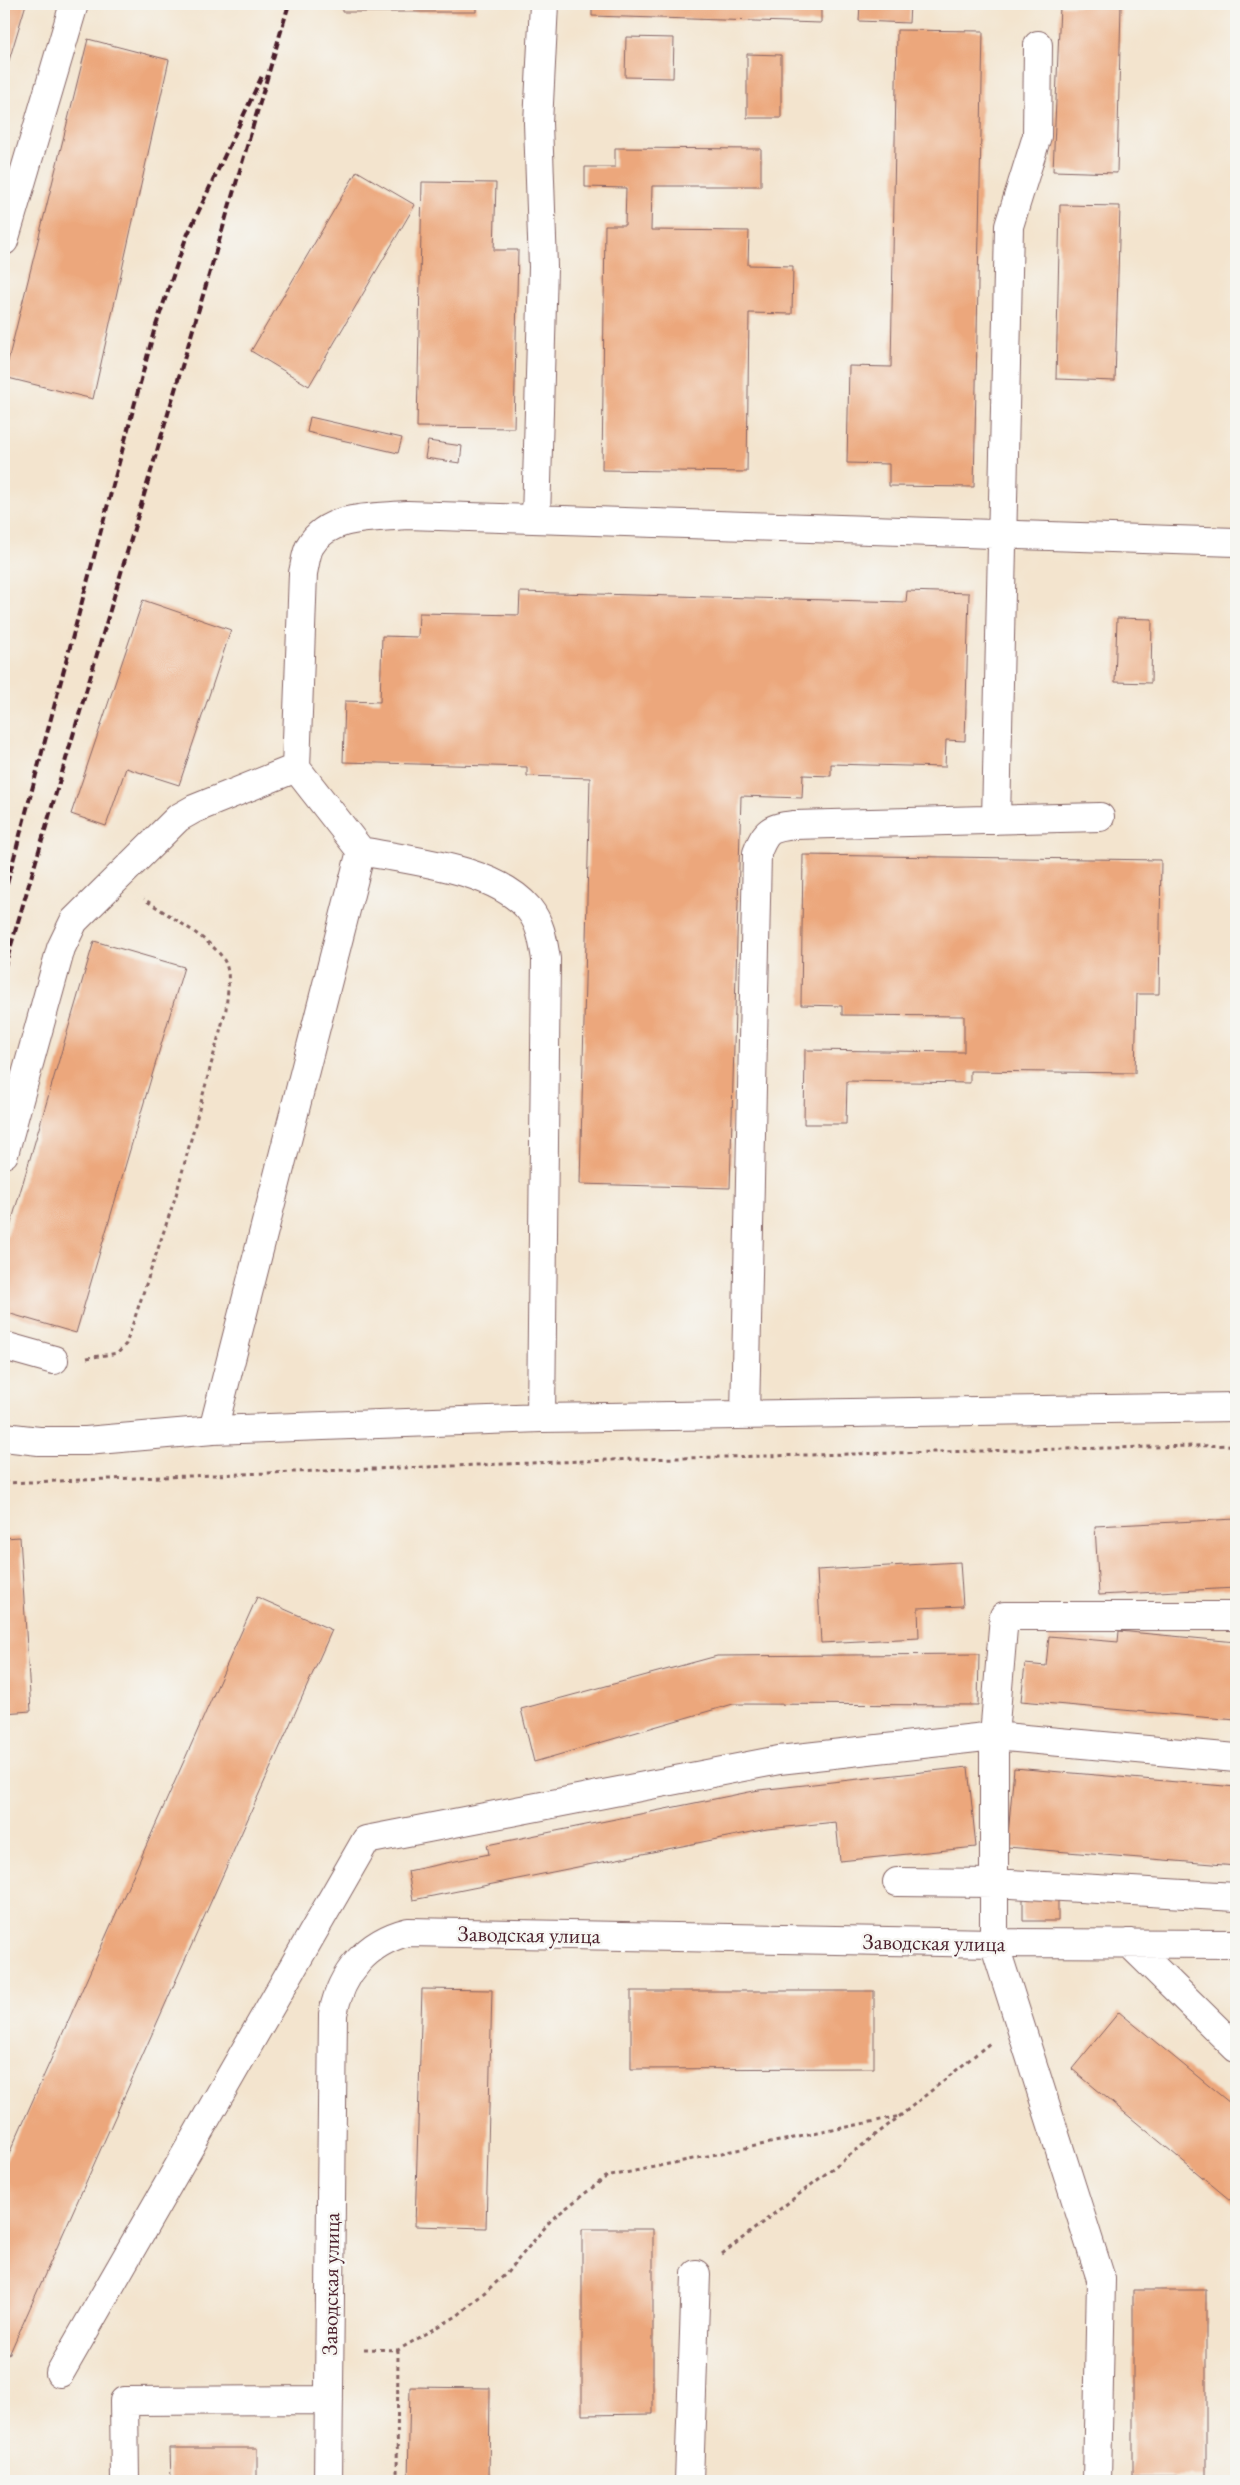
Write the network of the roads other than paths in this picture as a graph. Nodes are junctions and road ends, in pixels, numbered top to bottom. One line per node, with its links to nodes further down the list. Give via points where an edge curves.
1 (74, 4): 4 (street)
2 (544, 4): 5 (street, via 538,123 543,267)
3 (1038, 45): 6 (street, via 1037,136 1009,226)
4 (4, 241)
5 (536, 519): 6 (street); 8 (street, via 408,515 351,520 327,528 321,534 310,546 304,573)
6 (1002, 535): 7 (street); 10 (street)
7 (1236, 542)
8 (296, 768): 11 (street); 12 (street, via 178,818 74,921 61,948)
9 (1100, 817): 10 (street)
10 (996, 820): 16 (street, via 794,825 775,827 764,835 757,853)
11 (361, 851): 17 (street, via 464,872 506,889 529,909 542,931 546,960); 18 (street)
12 (4, 1154)
13 (4, 1346): 14 (street)
14 (54, 1360)
15 (1236, 1407): 16 (street)
16 (745, 1415): 17 (street)
17 (541, 1418): 18 (street)
18 (213, 1430): 19 (street, via 86,1441)
19 (4, 1437)
20 (1236, 1616): 21 (street, via 1004,1616)
21 (994, 1736): 22 (street); 24 (street); 31 (street, via 779,1760 366,1840)
22 (1236, 1758)
23 (897, 1882): 24 (street)
24 (992, 1884): 25 (street); 26 (street)
25 (1236, 1897)
26 (994, 1943): 27 (street, Заводская улица); 32 (street, Заводская улица, via 408,1932 390,1936 373,1946 346,1977 337,1995 333,2014); 36 (street, via 1101,2279)
27 (1128, 1943): 28 (street, Заводская улица); 29 (street)
28 (1236, 1944)
29 (1236, 2048)
30 (696, 2274): 35 (street)
31 (60, 2374)
32 (329, 2400): 33 (street, via 124,2401); 34 (street, Заводская улица)
33 (125, 2481)
34 (328, 2481)
35 (689, 2481)
36 (1098, 2481)

